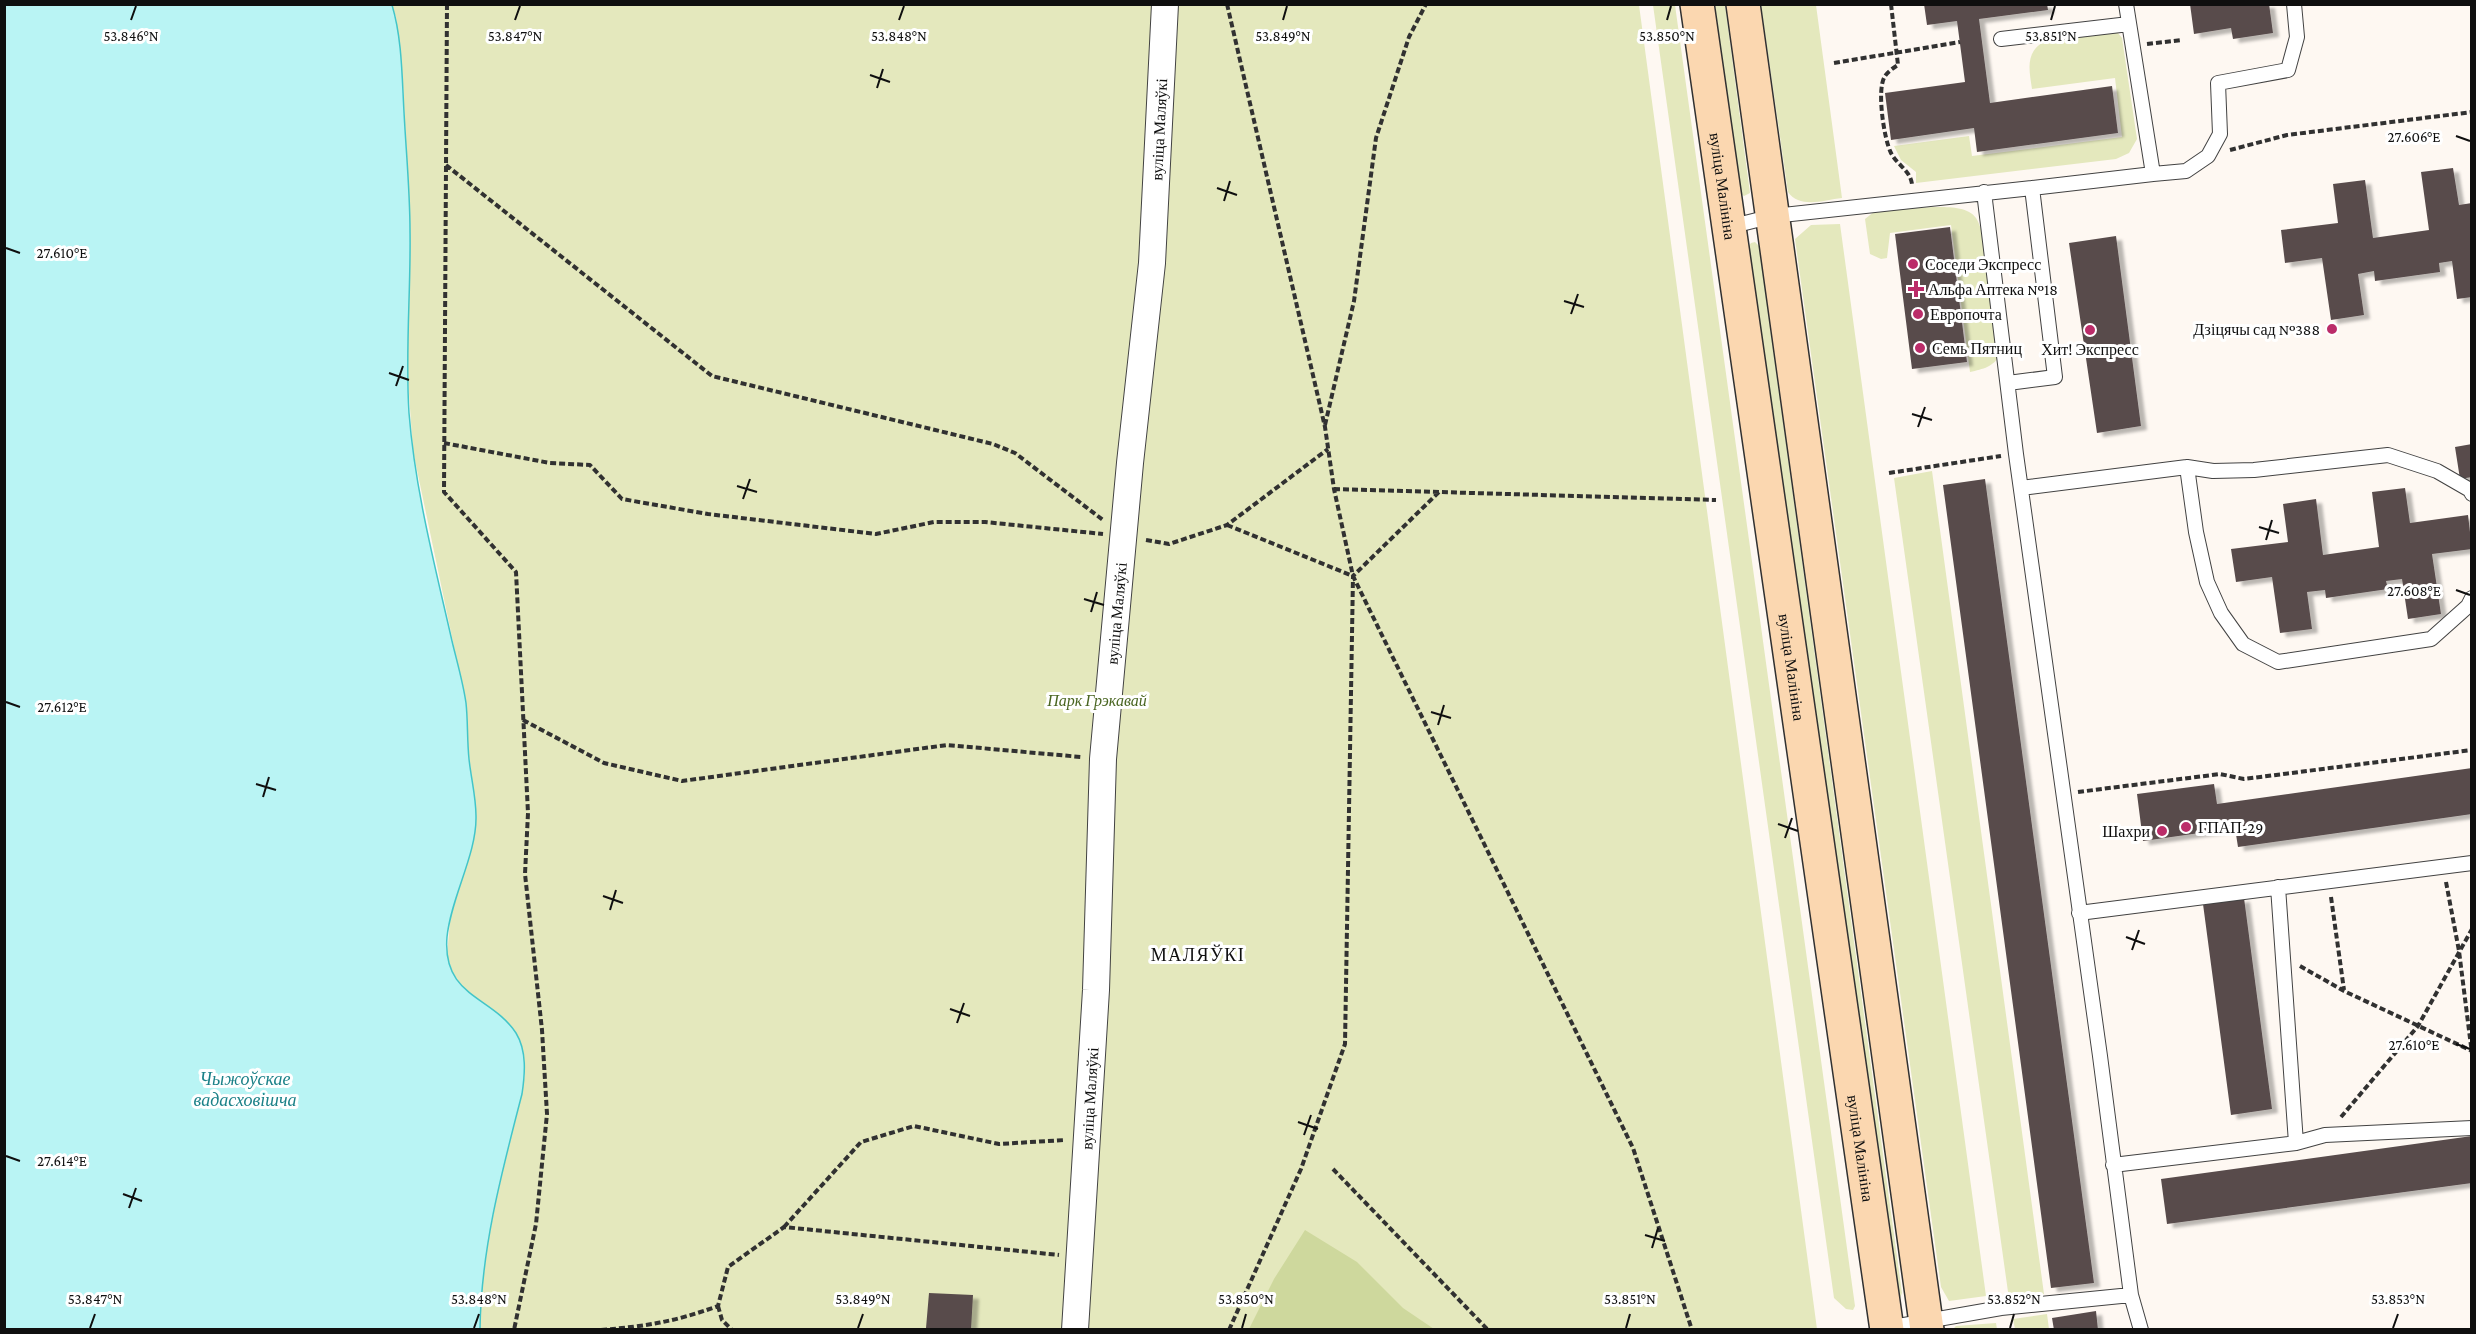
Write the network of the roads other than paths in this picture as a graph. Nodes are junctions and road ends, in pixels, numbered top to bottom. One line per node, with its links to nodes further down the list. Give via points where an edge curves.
1 (1165, 4): 26 (street, вуліца Маляўкі, via 1152,263 1103,759 1096,990)
2 (1697, 4): 12 (main road, вуліца Малініна)
3 (1743, 4): 11 (main road)
4 (2126, 4): 6 (lane)
5 (2294, 4): 8 (lane, via 2297,37 2288,70 2218,83 2220,134 2208,156 2186,171)
6 (2129, 24): 7 (lane); 8 (lane)
7 (2001, 39)
8 (2152, 174): 9 (lane)
9 (2032, 188): 10 (lane); 13 (lane, via 2055,377)
10 (1984, 192): 11 (lane); 13 (lane)
11 (1773, 216): 12 (lane); 25 (main road)
12 (1729, 228): 27 (main road, вуліца Малініна)
13 (2008, 383): 15 (lane)
14 (2187, 467): 15 (lane); 16 (lane, via 2254,470 2388,454 2437,471); 17 (lane, via 2207,582 2221,613 2243,644 2278,662 2430,639)
15 (2021, 488): 20 (lane)
16 (2472, 494)
17 (2472, 598)
18 (2472, 863): 19 (lane)
19 (2278, 887): 20 (lane); 22 (lane)
20 (2079, 913): 23 (lane)
21 (2472, 1128): 22 (lane, via 2325,1136)
22 (2296, 1143): 23 (lane)
23 (2113, 1165): 24 (lane)
24 (2131, 1295): 25 (lane, via 2001,1308); 28 (lane)
25 (1927, 1326): 27 (lane)
26 (1074, 1329)
27 (1887, 1329)
28 (2141, 1329)

